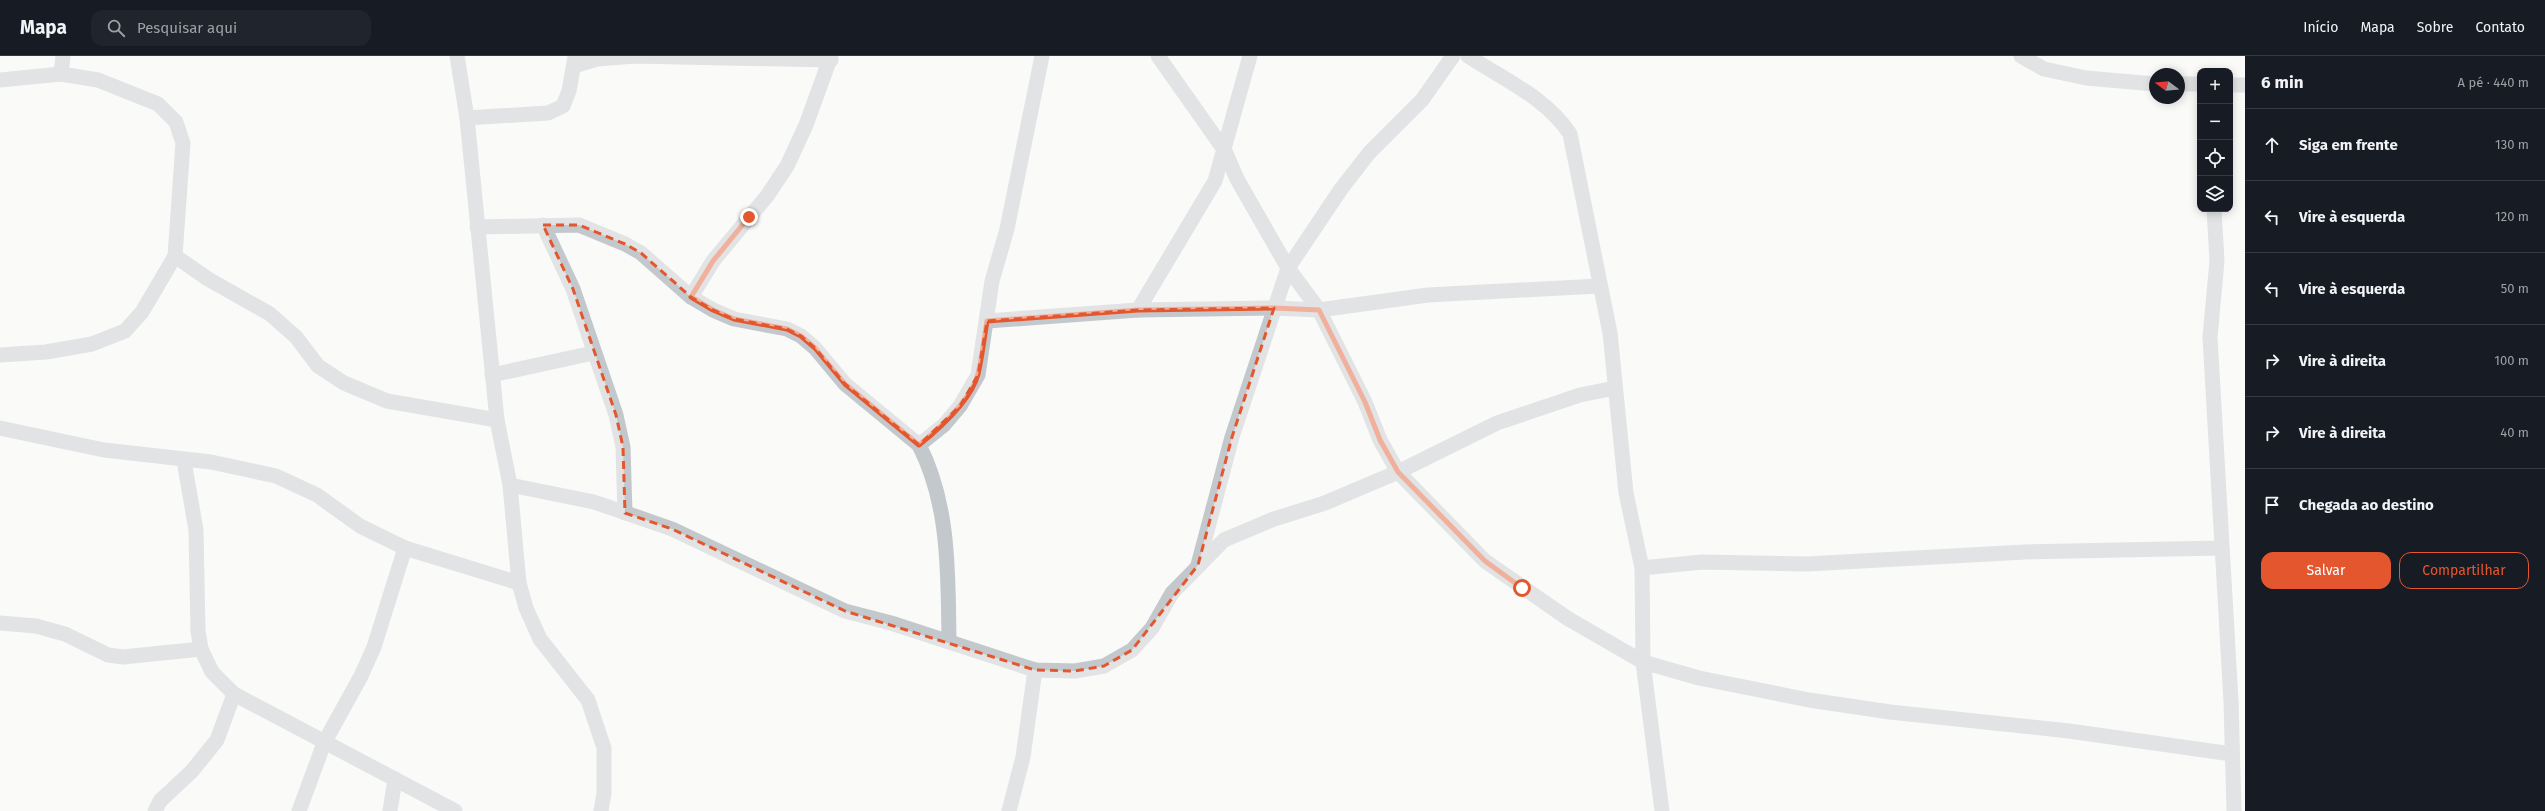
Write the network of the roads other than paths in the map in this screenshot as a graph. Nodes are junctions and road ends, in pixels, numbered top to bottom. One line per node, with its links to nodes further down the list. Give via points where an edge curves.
1 (63, 56): 11 (street)
2 (457, 56): 18 (street)
3 (1042, 56): 30 (street, via 1007,229 992,281)
4 (1158, 56): 19 (street)
5 (1250, 56): 19 (street)
6 (1453, 56): 24 (street, via 1422,100 1369,154 1341,189)
7 (1468, 56): 25 (street, via 1546,106 1562,121 1570,134)
8 (2021, 56): 13 (street, via 2044,69 2086,78)
9 (831, 58): 10 (street, via 634,56); 26 (street, via 806,125 787,166 767,196 713,261)
10 (574, 61): 18 (street, via 569,91 563,106 548,113)
11 (61, 74): 12 (street); 23 (street, via 98,80 138,95 158,104 176,122 183,143)
12 (0, 80)
13 (2149, 83)
14 (2185, 84): 15 (street)
15 (2197, 84)
16 (2233, 85): 17 (street)
17 (2245, 85)
18 (467, 118): 22 (street)
19 (1225, 151): 24 (street, via 1237,179); 28 (street, via 1215,181)
20 (2214, 212): 43 (street, via 2217,261 2210,337)
21 (543, 225): 22 (street); 26 (street, via 579,225 625,244 641,253); 31 (street, via 573,289)
22 (477, 227): 33 (street)
23 (175, 256): 32 (street, via 142,312 125,330 92,344 46,352); 35 (street, via 208,279 270,314 296,337 318,366 344,383 388,401)
24 (1288, 268): 27 (street); 29 (street)
25 (1599, 286): 29 (street, via 1428,295); 34 (street, via 1610,333)
26 (691, 297): 37 (street, via 734,319 787,329 801,336 815,348 845,384)
27 (1274, 308): 28 (street); 29 (street); 44 (street, via 1232,437)
28 (1138, 310): 30 (street)
29 (1319, 310): 39 (street, via 1365,402 1380,440)
30 (987, 321): 37 (street, via 978,375 960,406 944,424)
31 (593, 353): 33 (street); 41 (street, via 616,415 623,447)
32 (0, 355)
33 (492, 375): 35 (street)
34 (1615, 388): 39 (street, via 1580,395 1497,423); 45 (street, via 1626,493)
35 (497, 420): 40 (street)
36 (0, 428): 38 (street, via 104,450)
37 (919, 445): 48 (street, via 936,489 948,558)
38 (184, 461): 42 (street, via 240,467 276,476 317,495 360,526); 49 (street, via 196,530 198,631)
39 (1398, 472): 44 (street, via 1325,503 1274,519 1224,540); 50 (street, via 1485,561 1567,618)
40 (510, 485): 41 (street, via 594,502); 46 (street)
41 (625, 513): 48 (street, via 672,529 845,611)
42 (405, 548): 46 (street); 53 (street, via 374,647)
43 (2221, 548): 45 (street, via 2025,552 1807,564 1702,562); 54 (street)
44 (1198, 565): 51 (street, via 1172,593 1152,628 1132,650 1104,666 1075,671)
45 (1642, 568): 50 (street)
46 (520, 583): 60 (street, via 526,608 540,639 588,700 604,748 604,793)
47 (0, 623): 49 (street, via 36,626 64,634 108,655 123,657)
48 (949, 642): 51 (street)
49 (201, 649): 52 (street, via 212,672)
50 (1643, 662): 54 (street, via 1699,678 1809,700 1890,712 2068,731); 62 (street)
51 (1035, 670): 61 (street, via 1023,756)
52 (234, 694): 53 (street); 56 (street, via 217,740 192,771 160,801)
53 (324, 743): 55 (street); 57 (street)
54 (2232, 754): 63 (street)
55 (395, 779): 58 (street); 59 (street)
56 (156, 811)
57 (298, 811)
58 (390, 811)
59 (455, 811)
60 (601, 811)
61 (1009, 811)
62 (1662, 811)
63 (2234, 811)

